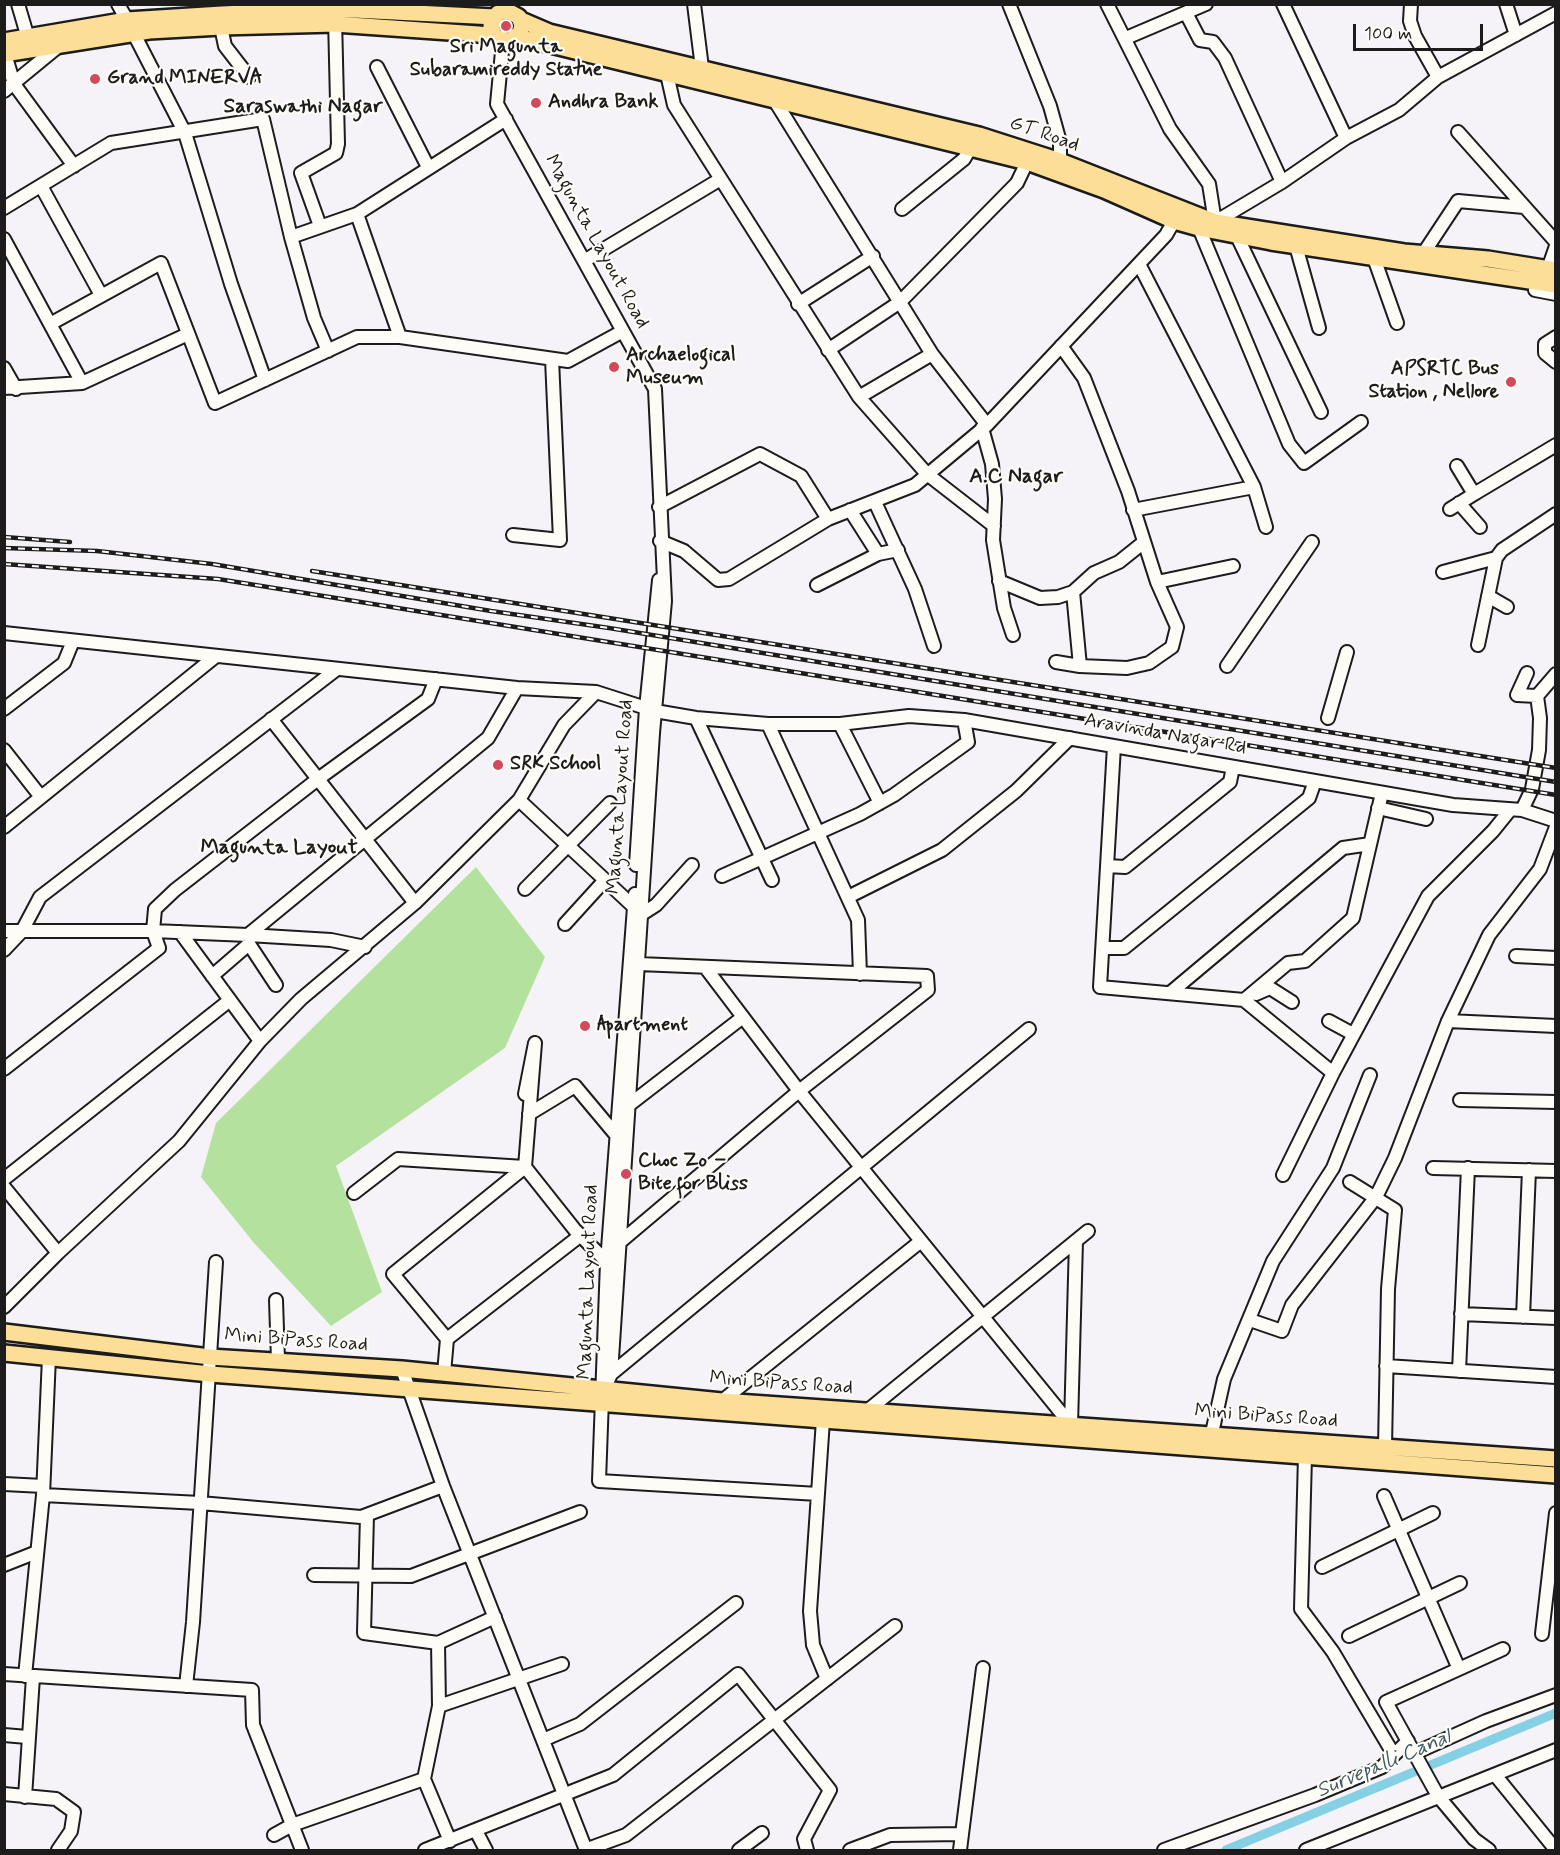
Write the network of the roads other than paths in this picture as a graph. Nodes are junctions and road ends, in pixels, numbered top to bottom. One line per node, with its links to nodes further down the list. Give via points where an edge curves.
1 (18, 4): 20 (street)
2 (118, 4): 17 (street)
3 (694, 4): 28 (street)
4 (1009, 4): 38 (street, via 1050,106 1060,142)
5 (1107, 4): 22 (street)
6 (1206, 4): 13 (street)
7 (1283, 4): 36 (street)
8 (1411, 4): 30 (street, via 1410,21 1415,36)
9 (1506, 4): 19 (street)
10 (335, 7): 11 (main road); 16 (street); 17 (main road)
11 (414, 8): 12 (main road)
12 (501, 10): 15 (main road); 21 (main road, via 491,26)
13 (1186, 13): 22 (street); 43 (street, via 1200,40 1213,42 1225,58)
14 (1556, 13): 19 (street)
15 (521, 20): 21 (main road, via 522,29); 28 (main road, GT Road, via 549,32)
16 (335, 24): 18 (main road); 21 (main road); 51 (street, via 336,153 301,173)
17 (131, 27): 18 (main road); 20 (main road); 24 (main road); 35 (street)
18 (221, 27): 29 (street, via 225,46)
19 (1516, 35): 30 (street)
20 (28, 38): 23 (main road)
21 (505, 38): 27 (main road); 33 (street, Magunta Layout Road, via 497,104)
22 (1126, 38): 50 (street, via 1170,129 1209,184)
23 (4, 41)
24 (60, 45): 25 (main road); 31 (street)
25 (5, 54): 31 (street)
26 (377, 67): 41 (street)
27 (667, 74): 28 (main road); 42 (street, via 674,105)
28 (701, 75): 32 (main road); 38 (main road, GT Road, via 979,135)
29 (249, 77)
30 (1438, 77): 36 (street, via 1399,110)
31 (9, 87): 40 (street)
32 (775, 101): 37 (main road); 59 (street)
33 (506, 119): 41 (street); 61 (street, Magunta Layout Road)
34 (1458, 132): 45 (street)
35 (185, 133): 40 (street, via 111,143); 54 (street, via 263,119); 84 (street)
36 (1346, 138): 43 (street)
37 (971, 147): 39 (main road); 47 (street, via 964,159)
38 (1060, 161): 50 (main road, GT Road)
39 (1027, 162): 49 (main road); 68 (street, via 1017,183)
40 (74, 166): 44 (street)
41 (428, 167): 48 (street)
42 (719, 180): 61 (street); 69 (street)
43 (1282, 182): 50 (street)
44 (41, 186): 46 (street); 67 (street)
45 (1524, 207): 56 (street); 58 (street, via 1458,201)
46 (4, 208)
47 (902, 209)
48 (357, 214): 51 (street); 75 (street)
49 (1174, 221): 52 (main road); 62 (street)
50 (1215, 222): 58 (main road, GT Road)
51 (320, 226): 54 (street)
52 (1199, 228): 53 (main road); 89 (street, via 1289,444 1304,463)
53 (1237, 236): 57 (main road); 88 (street)
54 (291, 237): 79 (street, via 314,318)
55 (5, 242): 70 (street)
56 (1556, 244): 63 (street)
57 (1296, 246): 60 (main road); 72 (street)
58 (1423, 254): 63 (main road, GT Road)
59 (873, 256): 68 (street); 69 (street)
60 (1374, 258): 64 (main road); 71 (street)
61 (584, 261): 73 (street, Magunta Layout Road)
62 (1138, 264): 77 (street); 94 (street)
63 (1552, 269)
64 (1556, 285)
65 (1535, 290): 66 (street)
66 (1556, 294)
67 (101, 295): 70 (street); 74 (street, via 161,263)
68 (900, 302): 78 (street); 80 (street)
69 (798, 304): 78 (street)
70 (50, 324): 85 (street)
71 (1397, 324)
72 (1319, 328)
73 (623, 331): 81 (street, via 568,361); 97 (street, Magunta Layout Road, via 655,389)
74 (188, 334): 84 (street, via 215,403); 85 (street)
75 (400, 337): 79 (street, via 357,337); 81 (street)
76 (1556, 337): 82 (street, via 1545,344 1545,353)
77 (1061, 346): 90 (street); 99 (street, via 1084,378)
78 (828, 350): 87 (street)
79 (328, 351): 84 (street)
80 (932, 354): 87 (street); 90 (street)
81 (552, 358): 105 (street, via 560,540)
82 (1556, 362)
83 (4, 368): 86 (street)
84 (265, 380)
85 (82, 383): 86 (street)
86 (10, 388)
87 (859, 397): 93 (street)
88 (1321, 412)
89 (1361, 422)
90 (984, 426): 93 (street); 102 (street, via 992,464)
91 (1556, 446): 95 (street)
92 (1457, 466): 95 (street, via 1474,494)
93 (927, 474): 96 (street, via 915,485); 102 (street)
94 (1254, 487): 99 (street); 103 (street)
95 (1479, 491): 104 (street, via 1455,506)
96 (875, 502): 98 (street); 109 (street)
97 (659, 507): 101 (street, via 760,454 801,476); 106 (street, Magunta Layout Road)
98 (850, 510): 101 (street); 110 (street)
99 (1133, 510): 107 (street)
100 (1556, 514): 111 (street)
101 (828, 519): 106 (street, via 723,580 712,577 684,551)
102 (994, 526): 114 (street)
103 (1266, 527)
104 (1480, 527)
105 (513, 535)
106 (660, 541): 138 (street, Magunta Layout Road)
107 (1144, 542): 115 (street); 117 (street, via 1119,562 1094,573)
108 (1312, 542): 129 (street)
109 (898, 550): 110 (street); 123 (street)
110 (878, 554): 116 (street)
111 (1496, 558): 113 (street); 118 (street)
112 (1233, 566): 115 (street)
113 (1443, 572)
114 (999, 581): 117 (street, via 1040,598); 121 (street)
115 (1157, 582): 128 (street, via 1178,627 1172,647 1149,663 1127,668)
116 (817, 585)
117 (1073, 592): 128 (street)
118 (1488, 596): 119 (street); 124 (street)
119 (1508, 607)
120 (4, 633): 122 (street, Aravinda Nagar Rd)
121 (1013, 635)
122 (73, 641): 126 (street, Aravinda Nagar Rd); 137 (street, via 64,663)
123 (934, 645)
124 (1478, 645)
125 (1347, 652): 140 (street)
126 (216, 656): 130 (street, Aravinda Nagar Rd); 152 (street)
127 (1056, 662): 128 (street)
128 (1080, 666)
129 (1227, 666)
130 (337, 669): 133 (street, Aravinda Nagar Rd); 141 (street)
131 (1527, 673): 136 (street, via 1517,695)
132 (1556, 674): 136 (street)
133 (436, 679): 134 (street, Aravinda Nagar Rd); 149 (street, via 428,699)
134 (517, 688): 135 (street, Aravinda Nagar Rd); 163 (street, via 488,738)
135 (596, 692): 138 (street, Aravinda Nagar Rd); 153 (street, via 564,725)
136 (1537, 696): 157 (street, via 1539,750 1532,789)
137 (4, 709)
138 (650, 709): 139 (street, Aravinda Nagar Rd); 175 (street, Magunta Layout Road)
139 (696, 718): 143 (street, Aravinda Nagar Rd); 166 (street)
140 (1328, 718)
141 (271, 719): 149 (street); 178 (street, via 40,897)
142 (963, 720): 144 (street, Aravinda Nagar Rd, via 909,716); 145 (street, Aravinda Nagar Rd); 155 (street, via 968,742)
143 (768, 724): 144 (street, Aravinda Nagar Rd); 162 (street)
144 (840, 724): 155 (street)
145 (1070, 738): 146 (street, Aravinda Nagar Rd); 173 (street, via 1016,791 942,850)
146 (1114, 746): 148 (street, Aravinda Nagar Rd); 168 (street)
147 (4, 750): 152 (street)
148 (1233, 767): 150 (street, Aravinda Nagar Rd); 168 (street, via 1230,782 1125,867)
149 (318, 779): 163 (street); 179 (street, via 175,890 155,909)
150 (1315, 781): 151 (street, Aravinda Nagar Rd); 183 (street, via 1309,798 1124,948)
151 (1382, 793): 156 (street); 157 (street, Aravinda Nagar Rd)
152 (41, 797): 160 (street)
153 (519, 800): 165 (street); 174 (street)
154 (610, 803): 165 (street)
155 (880, 803): 162 (street)
156 (1378, 808): 158 (street); 164 (street)
157 (1516, 810): 159 (street, Aravinda Nagar Rd); 201 (street, via 1428,896)
158 (1426, 819)
159 (1556, 821)
160 (4, 827)
161 (1556, 827): 198 (street, via 1540,869 1489,935)
162 (818, 833): 166 (street); 173 (street)
163 (364, 838): 174 (street); 181 (street)
164 (1370, 844): 192 (street, via 1343,848); 194 (street, via 1353,918 1305,961 1288,963)
165 (568, 846): 170 (street); 172 (street)
166 (760, 858): 169 (street); 171 (street)
167 (692, 866): 175 (street, via 656,905)
168 (1107, 867): 183 (street)
169 (722, 876)
170 (605, 880): 175 (street); 176 (street)
171 (772, 880)
172 (525, 889)
173 (848, 897): 189 (street, via 860,933)
174 (415, 903): 182 (street)
175 (638, 911): 187 (street, Magunta Layout Road); 212 (street, Magunta Layout Road)
176 (565, 924)
177 (4, 931): 178 (street)
178 (22, 931): 179 (street); 184 (street)
179 (153, 931): 180 (street); 203 (street, via 159,948)
180 (180, 932): 181 (street); 190 (street)
181 (249, 940): 182 (street, via 331,940); 190 (street); 191 (street)
182 (365, 947): 202 (street, via 302,999)
183 (1103, 948): 192 (street, via 1100,987)
184 (4, 950)
185 (1516, 956): 186 (street)
186 (1556, 958)
187 (639, 964): 188 (street); 210 (street, Magunta Layout Road)
188 (705, 967): 189 (street); 196 (street)
189 (860, 974): 206 (street, via 927,976 928,990)
190 (212, 976): 193 (street)
191 (276, 984)
192 (1170, 993): 194 (street)
193 (230, 1000): 202 (street); 220 (street)
194 (1244, 1000): 195 (street, via 1270,988); 204 (street)
195 (1292, 1002)
196 (742, 1017): 206 (street); 210 (street)
197 (1329, 1022): 201 (street)
198 (1448, 1022): 199 (street); 224 (street)
199 (1556, 1026)
200 (1029, 1029): 213 (street)
201 (1353, 1034): 204 (street)
202 (260, 1041): 230 (street, via 179,1142)
203 (4, 1069)
204 (1333, 1073): 219 (street)
205 (1370, 1075): 239 (street, via 1333,1168 1273,1261)
206 (799, 1091): 213 (street); 229 (street)
207 (525, 1094): 211 (street, via 535,1043)
208 (1461, 1100): 209 (street)
209 (1556, 1102)
210 (629, 1105): 229 (street, Magunta Layout Road)
211 (529, 1114): 212 (street, via 575,1086); 214 (street)
212 (616, 1135): 232 (street, Magunta Layout Road)
213 (861, 1166): 228 (street); 251 (street)
214 (525, 1167): 223 (street, via 398,1159); 226 (street); 241 (street, via 393,1274)
215 (1433, 1168): 216 (street)
216 (1468, 1168): 217 (street); 235 (street)
217 (1529, 1170): 218 (street); 237 (street)
218 (1556, 1171)
219 (1283, 1175)
220 (4, 1179)
221 (1350, 1182): 224 (street)
222 (4, 1187): 230 (street)
223 (354, 1193)
224 (1376, 1197): 239 (street, via 1292,1305 1282,1330); 246 (street, via 1395,1210)
225 (1088, 1231): 227 (street)
226 (580, 1234): 232 (street); 241 (street)
227 (1076, 1240): 236 (street); 258 (street)
228 (921, 1241): 236 (street); 255 (street)
229 (619, 1243): 251 (street, Magunta Layout Road)
230 (58, 1253): 234 (street)
231 (216, 1262): 244 (street)
232 (607, 1262): 254 (street, Magunta Layout Road)
233 (276, 1300): 245 (street)
234 (4, 1307)
235 (1461, 1314): 237 (street); 248 (street)
236 (982, 1315): 256 (street); 258 (street)
237 (1522, 1317): 238 (street)
238 (1556, 1318)
239 (1250, 1320): 259 (street, via 1224,1378)
240 (4, 1332): 244 (main road, Mini BiPass Road)
241 (447, 1339): 249 (street)
242 (4, 1353): 243 (main road)
243 (49, 1357): 250 (main road); 266 (street)
244 (210, 1357): 245 (main road, Mini BiPass Road); 250 (street)
245 (278, 1360): 247 (main road, Mini BiPass Road)
246 (1386, 1366): 248 (street); 260 (street)
247 (402, 1369): 249 (main road, Mini BiPass Road); 253 (street)
248 (1459, 1371): 252 (street)
249 (444, 1373): 254 (main road, Mini BiPass Road)
250 (210, 1374): 253 (main road); 269 (street)
251 (611, 1374): 254 (street, Magunta Layout Road)
252 (1556, 1377)
253 (407, 1389): 254 (main road); 265 (street)
254 (603, 1396): 255 (main road, Mini BiPass Road); 257 (main road); 267 (street, via 599,1481)
255 (722, 1401): 256 (main road, Mini BiPass Road)
256 (867, 1411): 258 (main road, Mini BiPass Road)
257 (823, 1420): 258 (main road); 267 (street)
258 (1071, 1432): 259 (main road, Mini BiPass Road)
259 (1210, 1441): 260 (main road, Mini BiPass Road); 261 (main road)
260 (1385, 1447): 262 (main road, Mini BiPass Road)
261 (1305, 1456): 263 (main road); 308 (street, via 1300,1609 1333,1652)
262 (1556, 1459)
263 (1556, 1475)
264 (4, 1484): 266 (street)
265 (443, 1486): 273 (street); 277 (street)
266 (43, 1490): 269 (street); 276 (street)
267 (818, 1494): 296 (street, via 810,1611 813,1645)
268 (1384, 1497): 275 (street)
269 (200, 1503): 273 (street); 298 (street)
270 (580, 1512): 277 (street)
271 (1433, 1513): 275 (street)
272 (1556, 1513): 274 (street)
273 (367, 1515): 280 (street)
274 (1555, 1530): 287 (street)
275 (1399, 1531): 279 (street); 283 (street)
276 (37, 1552): 278 (street); 295 (street)
277 (470, 1554): 280 (street, via 411,1576); 285 (street)
278 (4, 1565)
279 (1322, 1567)
280 (365, 1574): 281 (street); 289 (street, via 364,1633)
281 (314, 1575)
282 (1460, 1583): 283 (street)
283 (1428, 1598): 288 (street); 293 (street)
284 (736, 1603): 304 (street, via 580,1724)
285 (495, 1617): 289 (street); 297 (street)
286 (895, 1626): 296 (street)
287 (1542, 1634)
288 (1349, 1636)
289 (438, 1643): 300 (street)
290 (1503, 1648): 293 (street)
291 (562, 1664): 297 (street)
292 (982, 1668): 318 (street)
293 (1460, 1669): 305 (street, via 1386,1702)
294 (4, 1674): 295 (street)
295 (29, 1676): 298 (street); 303 (street)
296 (827, 1679): 301 (street)
297 (520, 1681): 300 (street); 304 (street)
298 (186, 1686): 315 (street, via 252,1690 253,1725)
299 (1556, 1695): 307 (street)
300 (439, 1706): 310 (street)
301 (774, 1722): 312 (street, via 738,1674 613,1775); 321 (street, via 626,1835); 328 (street, via 830,1790 804,1839)
302 (4, 1735): 303 (street)
303 (27, 1737): 314 (street)
304 (543, 1740): 312 (street)
305 (1408, 1741): 307 (street); 308 (street)
306 (1556, 1750): 309 (street)
307 (1415, 1753): 313 (street)
308 (1394, 1755): 331 (street, via 1382,1767 1315,1795)
309 (1496, 1776): 313 (street); 322 (street)
310 (424, 1779): 315 (street); 320 (street)
311 (4, 1794): 314 (street)
312 (564, 1794): 316 (street); 321 (street)
313 (1438, 1796): 332 (street); 333 (street)
314 (25, 1797): 323 (street, via 56,1799 74,1812 71,1831)
315 (292, 1825): 319 (street); 324 (street)
316 (476, 1831): 320 (street); 326 (street)
317 (762, 1833): 327 (street)
318 (962, 1834): 329 (street, via 890,1835); 330 (street)
319 (274, 1835)
320 (450, 1841): 325 (street)
321 (586, 1850)
322 (1556, 1850)
323 (58, 1851)
324 (302, 1851)
325 (425, 1851)
326 (486, 1851)
327 (739, 1851)
328 (807, 1851)
329 (850, 1851)
330 (960, 1851)
331 (1164, 1851)
332 (1306, 1851)
333 (1489, 1851)

